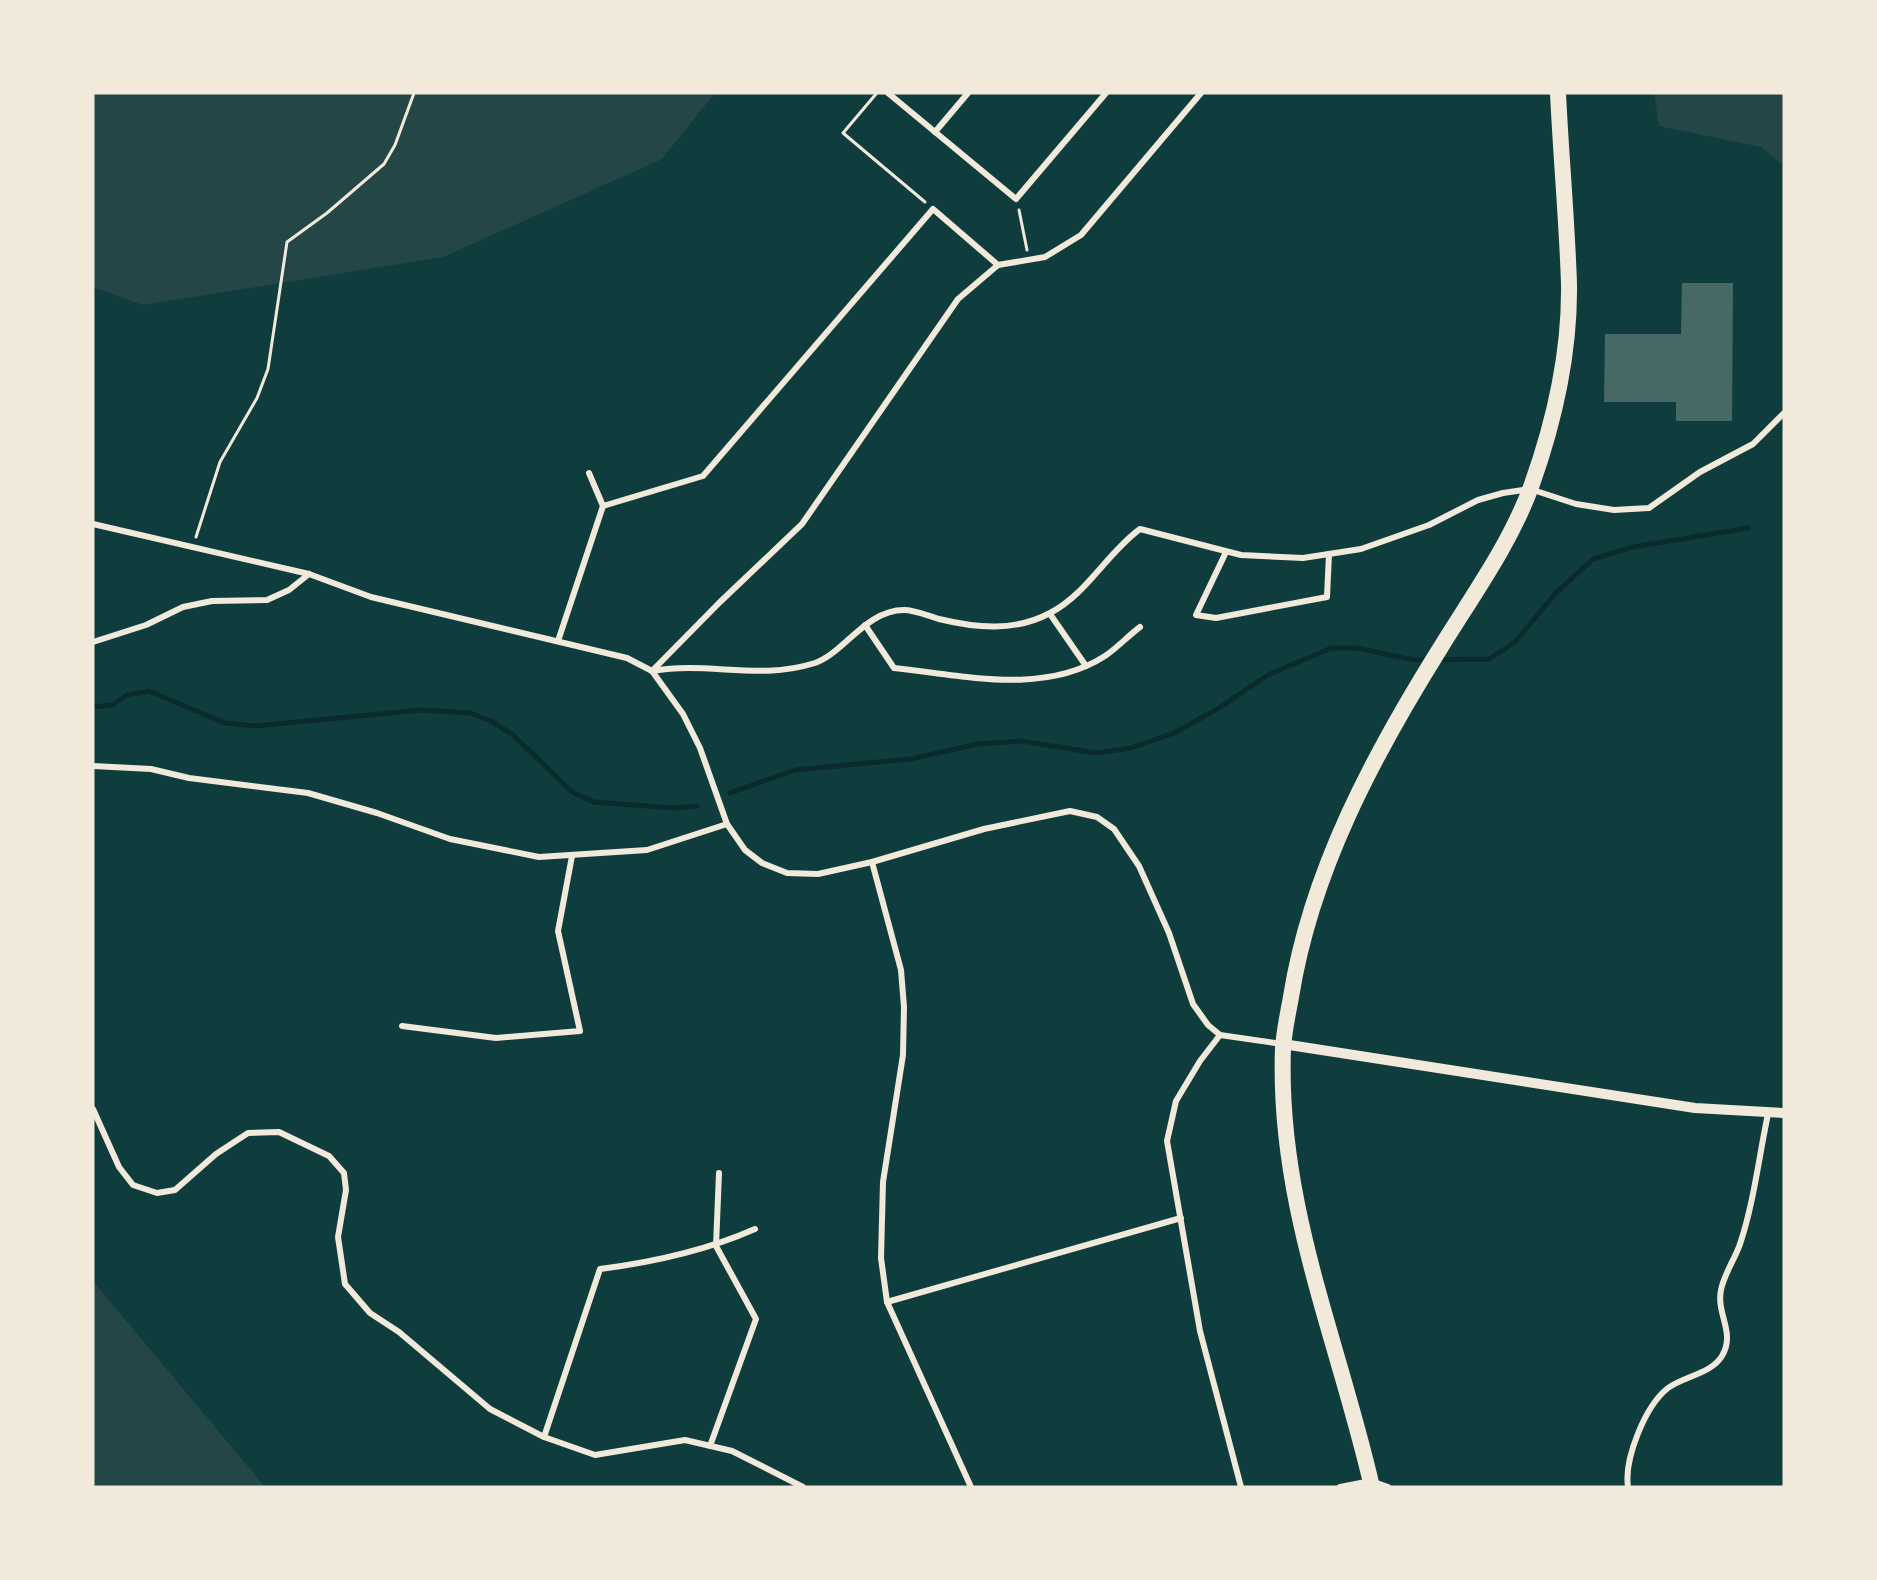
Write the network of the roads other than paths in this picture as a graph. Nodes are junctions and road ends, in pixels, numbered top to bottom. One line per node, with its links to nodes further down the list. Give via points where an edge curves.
1 (888, 93): 6 (street)
2 (968, 93): 6 (street)
3 (1106, 93): 6 (street, via 1016,199)
4 (1200, 93): 7 (street, via 1081,235 1045,257)
5 (1558, 93): 10 (highway, via 1569,287 1566,341 1556,402)
6 (935, 132)
7 (998, 265): 11 (street, via 933,209 703,476); 22 (street, via 958,299 802,524)
8 (1784, 413): 10 (street, via 1753,444 1700,472 1650,508 1604,509)
9 (589, 473): 11 (street)
10 (1530, 489): 14 (street, via 1478,501 1429,525 1361,549); 29 (highway, via 1488,574 1411,695 1343,823 1315,896 1295,971)
11 (603, 506): 19 (street)
12 (93, 524): 15 (street)
13 (1226, 552): 14 (street, via 1303,558); 14 (street, via 1196,615 1216,618 1327,597); 16 (street, via 1140,530 1074,596)
14 (1329, 554)
15 (309, 574): 19 (street, via 371,597); 20 (street, via 289,590 267,600 212,601 183,607 146,625)
16 (1050, 614): 17 (street, via 1010,628 965,626 904,610); 21 (street)
17 (865, 625): 21 (street, via 894,668 1003,680 1041,678); 22 (street, via 819,662 788,671 679,666)
18 (1140, 627): 21 (street, via 1105,656)
19 (558, 641): 22 (street, via 627,658)
20 (93, 642)
21 (1086, 666)
22 (652, 671): 24 (street, via 683,714 700,748)
23 (93, 766): 25 (street, via 151,769 189,778 308,793 450,839 539,857)
24 (727, 824): 25 (street, via 646,850); 26 (street, via 745,850 762,863 787,873 818,874)
25 (572, 856): 27 (street, via 558,932 580,1032 496,1038)
26 (872, 862): 28 (street, via 984,829 1070,811 1097,817 1114,829 1139,866 1168,933 1192,1004); 37 (street, via 900,970 904,1006 903,1055 883,1182 881,1258)
27 (402, 1026)
28 (1220, 1035): 29 (street); 34 (street, via 1176,1101 1167,1141)
29 (1283, 1044): 32 (street, via 1695,1108); 40 (highway, via 1292,1177 1304,1243)
30 (93, 1109): 38 (street, via 118,1167 134,1185 157,1193 175,1190 216,1154 248,1133 279,1132 329,1156 344,1173 346,1190 338,1237 345,1284 370,1313 399,1332 490,1409)
31 (1784, 1113): 32 (street)
32 (1768, 1114): 46 (street, via 1741,1243 1721,1290 1730,1339 1722,1358 1667,1389 1640,1426 1626,1476)
33 (719, 1173): 36 (street)
34 (1181, 1218): 37 (street); 43 (street, via 1200,1331)
35 (755, 1229): 36 (street)
36 (716, 1246): 38 (street, via 658,1262 600,1269); 39 (street, via 756,1319)
37 (886, 1302): 42 (street)
38 (544, 1437): 39 (street, via 595,1455 685,1440)
39 (710, 1446): 41 (street, via 732,1451)
40 (1371, 1484): 44 (street); 45 (street)
41 (802, 1487)
42 (971, 1487)
43 (1241, 1487)
44 (1340, 1487)
45 (1388, 1487)
46 (1628, 1487)

